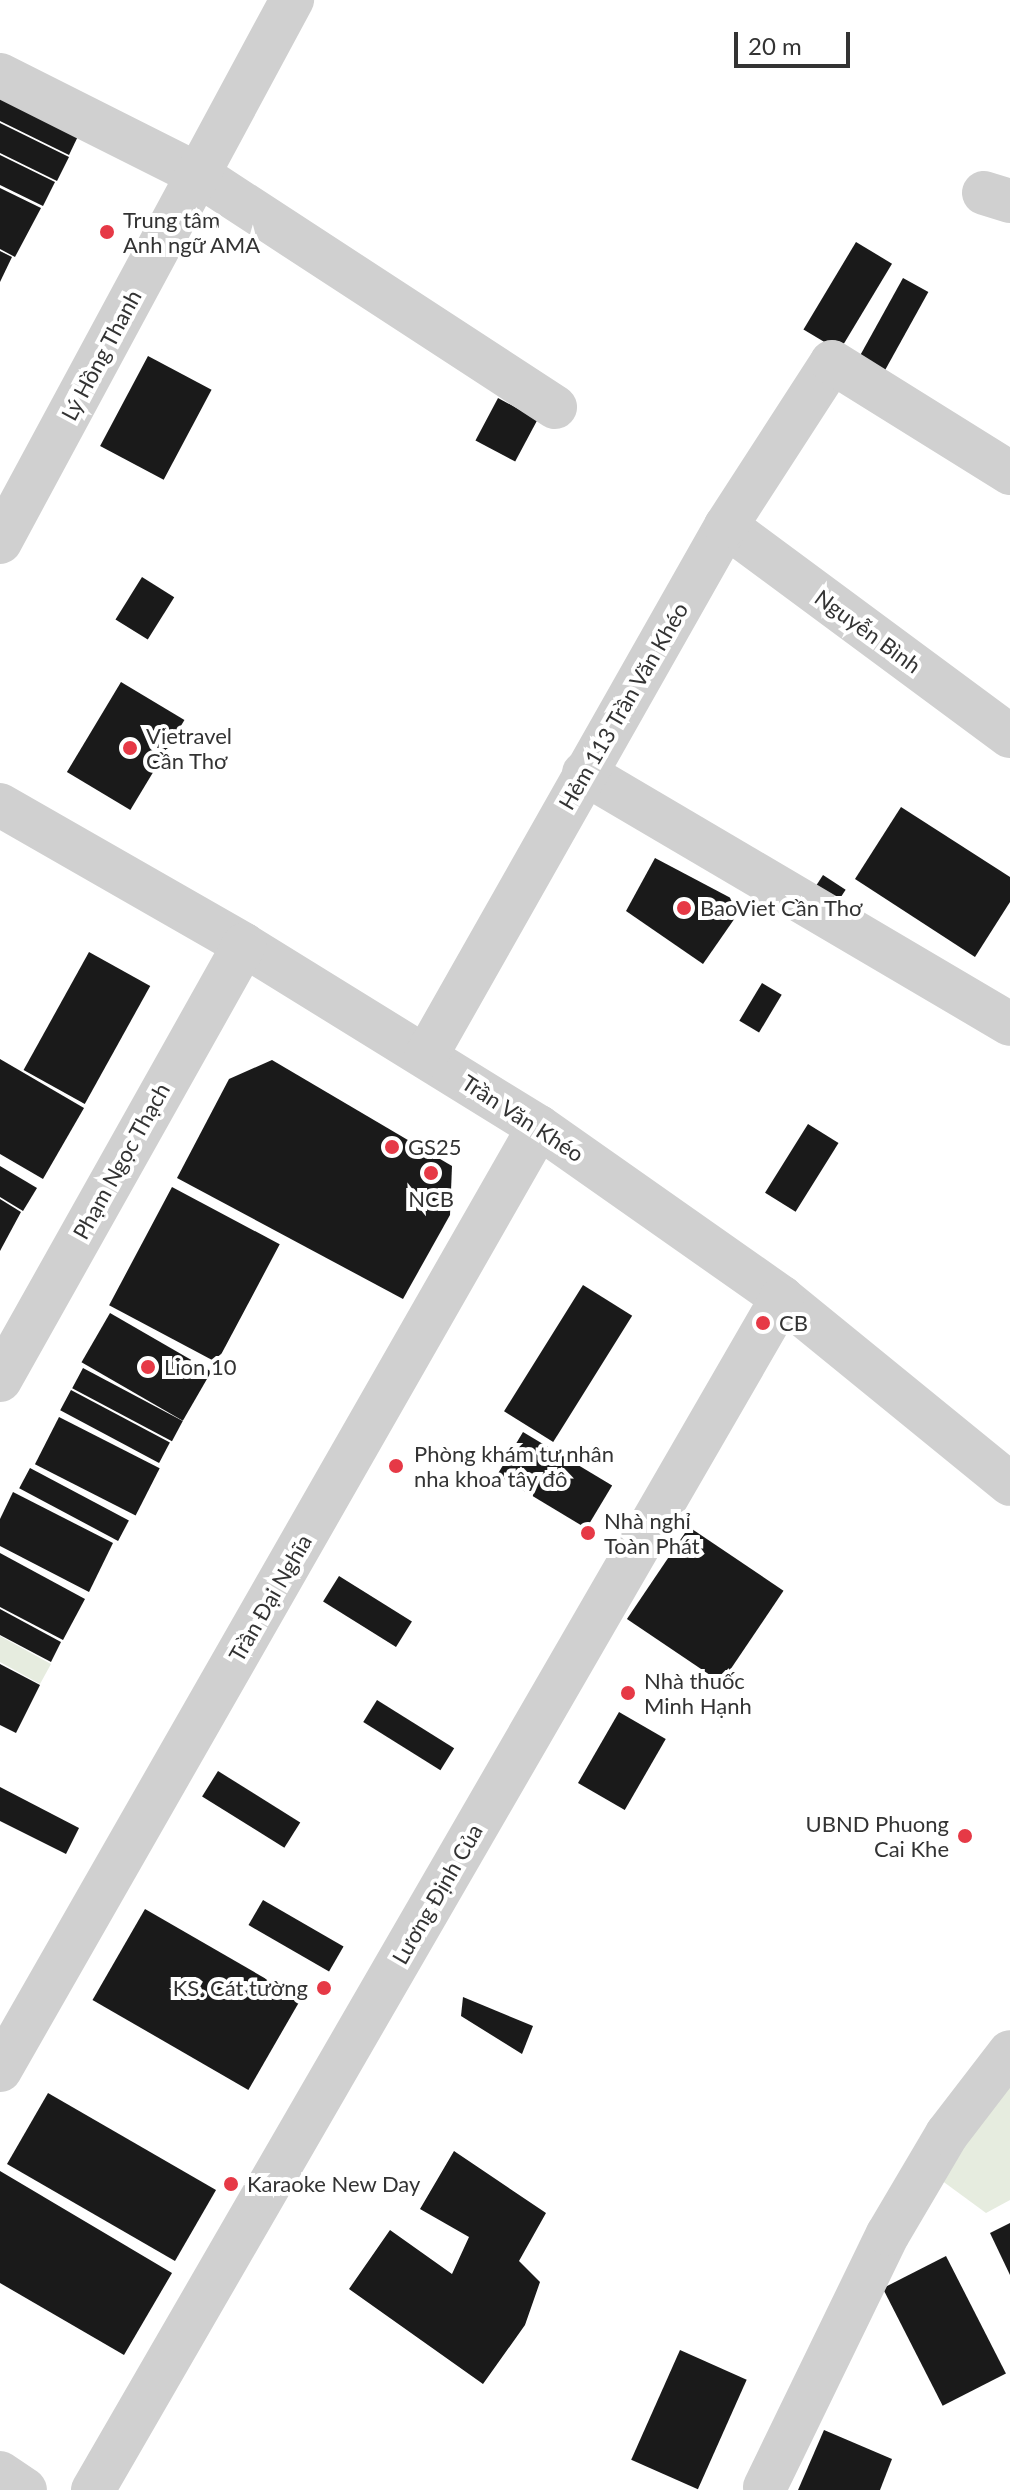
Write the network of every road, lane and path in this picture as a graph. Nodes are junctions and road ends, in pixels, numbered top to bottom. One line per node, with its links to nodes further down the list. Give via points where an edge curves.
1 (292, 0): 3 (street, Lý Hồng Thanh)
2 (0, 75): 3 (street)
3 (199, 175): 4 (street); 7 (street, Lý Hồng Thanh)
4 (555, 407)
5 (1010, 473): 6 (street, Hẻm 113 Trần Văn Khéo, via 832,362)
6 (726, 526): 8 (street, Nguyễn Bình); 9 (street, Hẻm 113 Trần Văn Khéo)
7 (0, 542)
8 (1010, 736)
9 (584, 773): 12 (street); 13 (street, Hẻm 113 Trần Văn Khéo)
10 (0, 805): 11 (street, Trần Văn Khéo)
11 (244, 945): 13 (street, Trần Văn Khéo); 16 (street, Phạm Ngọc Thạch)
12 (1010, 1024)
13 (426, 1056): 14 (street, Trần Văn Khéo)
14 (539, 1127): 15 (street, Trần Văn Khéo); 19 (street, Trần Đại Nghĩa)
15 (782, 1298): 17 (street, Trần Văn Khéo); 23 (street, Lương Định Của)
16 (0, 1380)
17 (1010, 1484)
18 (1010, 2052): 21 (street, via 947,2134 888,2234)
19 (0, 2070)
20 (0, 2473): 22 (street)
21 (765, 2487)
22 (25, 2490)
23 (93, 2490)

